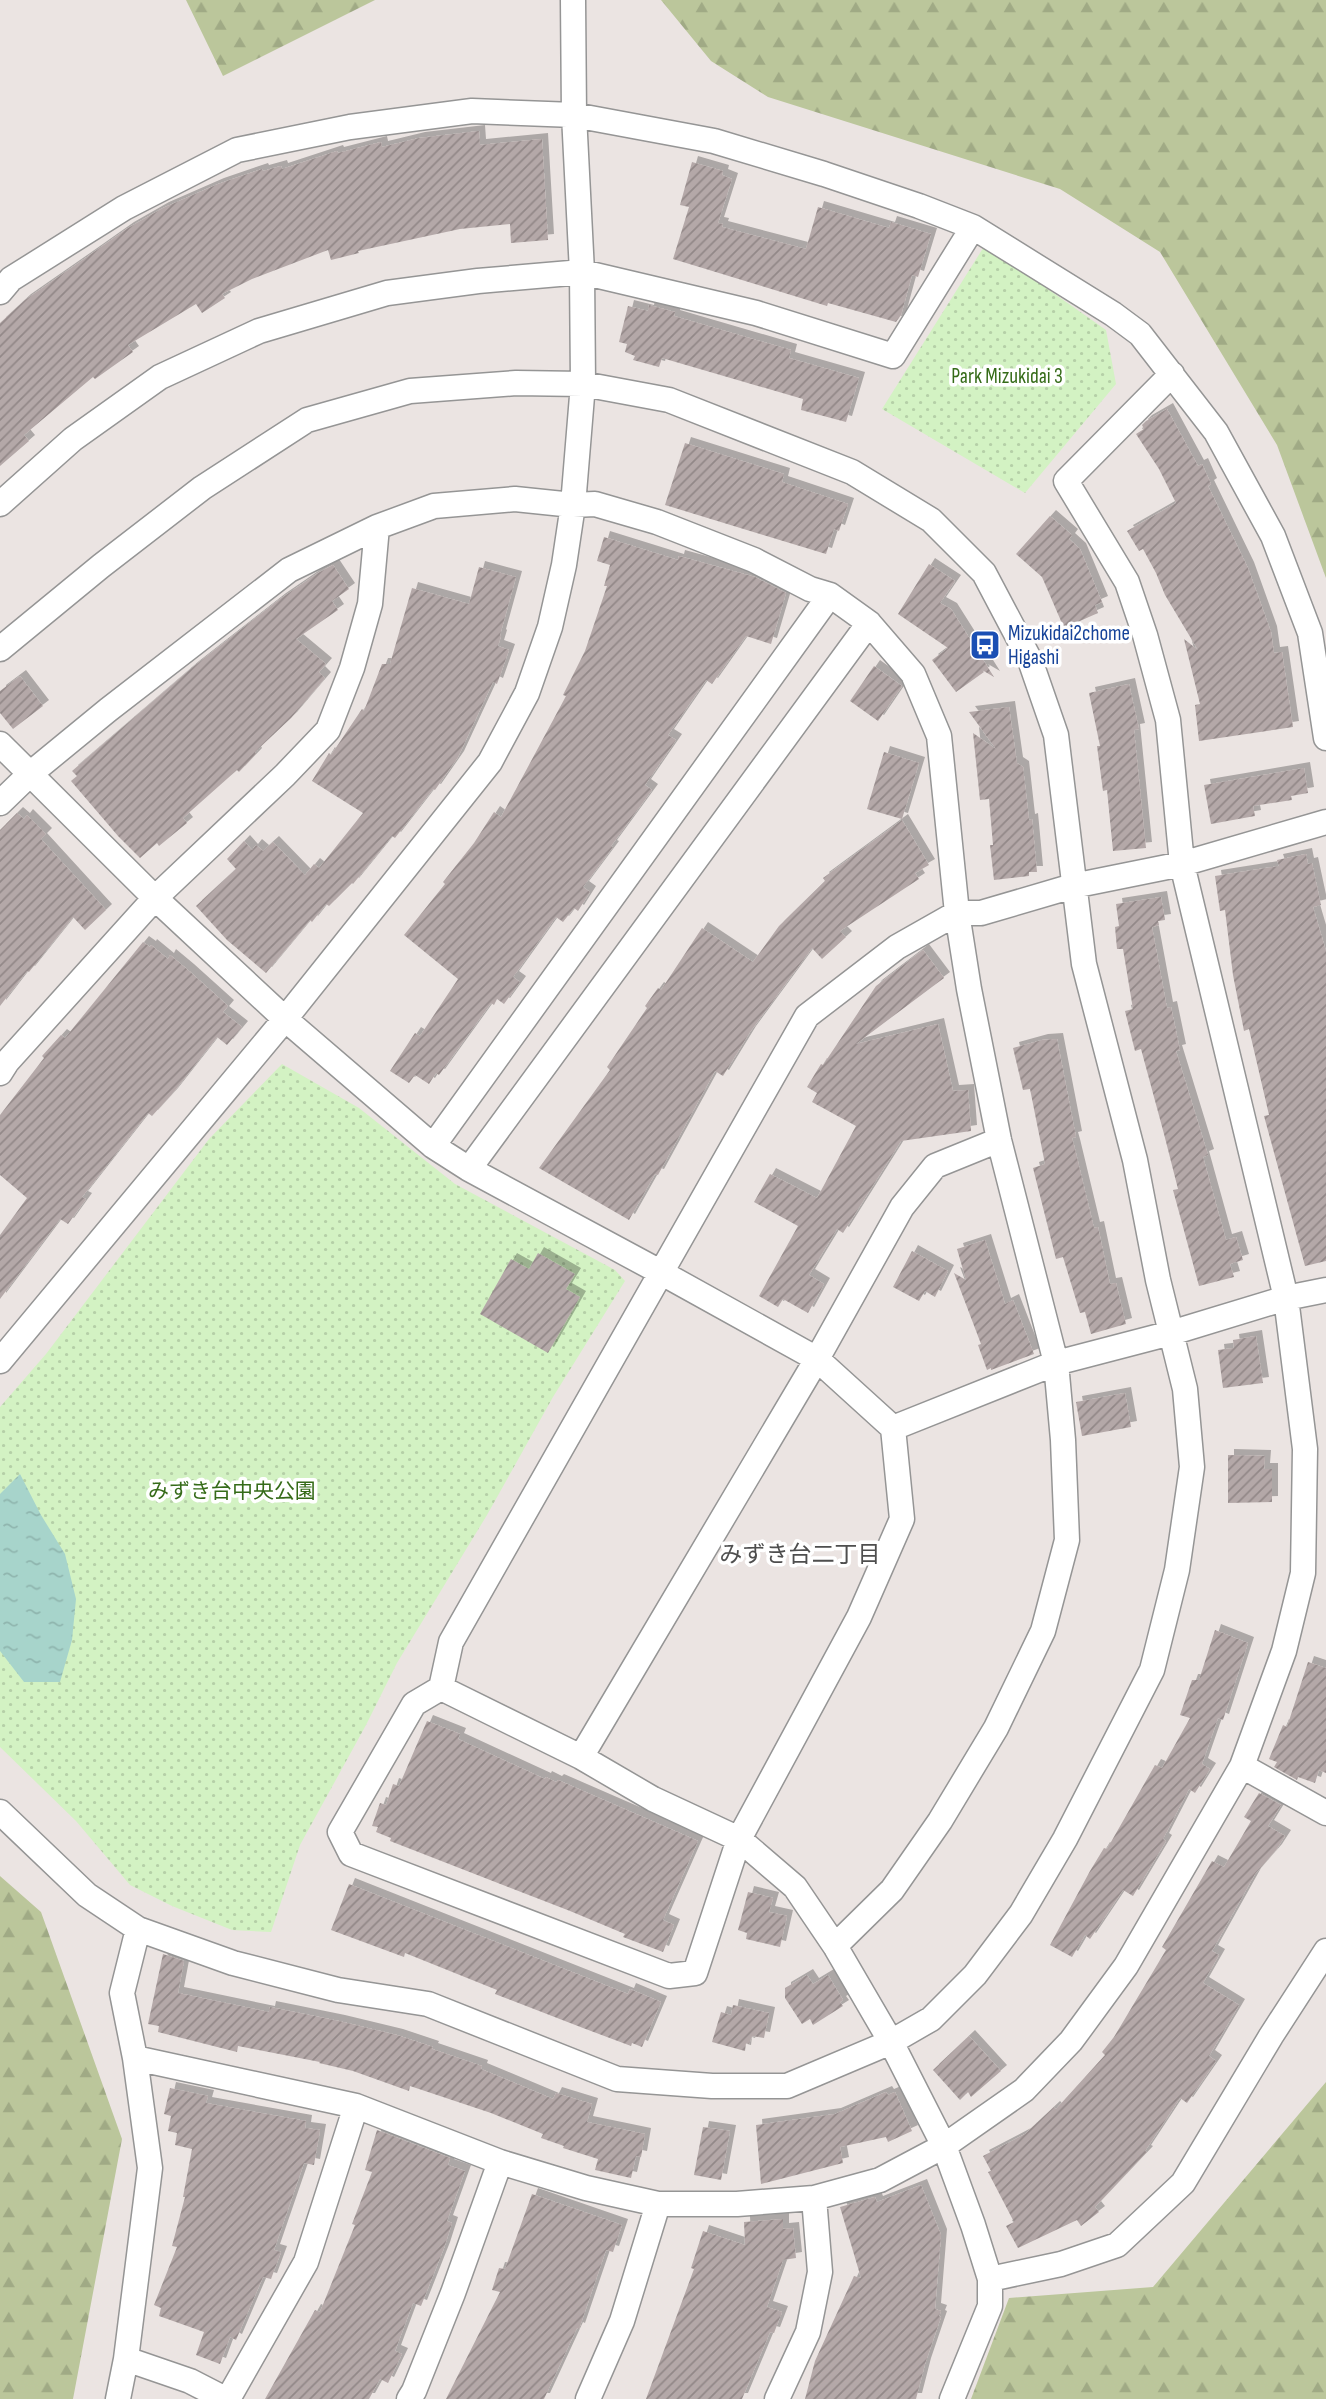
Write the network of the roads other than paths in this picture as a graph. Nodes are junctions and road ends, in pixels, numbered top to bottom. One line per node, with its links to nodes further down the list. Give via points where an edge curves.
1 (573, 0): 2 (street)
2 (574, 115): 3 (street, via 714,141); 4 (street); 5 (street, via 472,111 350,127 237,150 124,208 11,279)
3 (973, 226): 4 (street, via 893,356 757,313); 6 (street, via 1140,334)
4 (582, 272): 7 (street); 8 (street, via 387,293 259,331 160,377)
5 (0, 292)
6 (1172, 374): 14 (street, via 1216,432 1273,536 1310,633); 19 (street, via 1066,481 1128,582 1145,635 1168,720)
7 (583, 384): 9 (street); 13 (street, via 516,383 410,391 307,420 202,488); 20 (street, via 669,400 852,472 931,520 984,573 1030,660 1056,735)
8 (3, 496)
9 (573, 505): 10 (street, via 516,499 433,506); 11 (street, via 596,504 657,522); 23 (street, via 550,627 527,693 490,762)
10 (377, 527): 16 (street, via 289,570); 21 (street, via 370,604 328,730)
11 (830, 595): 12 (street); 26 (street)
12 (869, 623): 22 (street, via 913,674 939,736); 27 (street)
13 (0, 649)
14 (1326, 738)
15 (0, 744): 16 (street)
16 (30, 774): 17 (street); 21 (street)
17 (0, 803)
18 (1326, 822): 19 (street)
19 (1182, 864): 20 (street); 30 (street)
20 (1073, 886): 22 (street, via 981,913); 31 (street, via 1084,964 1135,1160)
21 (155, 898): 23 (street); 24 (street)
22 (957, 913): 25 (street); 28 (street, via 897,947 807,1016)
23 (285, 1019): 26 (street); 32 (street)
24 (0, 1073)
25 (999, 1140): 33 (street, via 935,1166 902,1207); 34 (street)
26 (433, 1146): 27 (street)
27 (469, 1169): 28 (street)
28 (662, 1273): 33 (street); 36 (street, via 452,1642)
29 (1326, 1290): 30 (street)
30 (1286, 1298): 31 (street); 38 (street, via 1305,1449 1303,1573 1284,1651)
31 (1171, 1332): 34 (street); 45 (street, via 1185,1389 1192,1467 1177,1570 1152,1670 1021,1914 975,1975 931,2019)
32 (3, 1350)
33 (817, 1359): 35 (street); 37 (street)
34 (1055, 1363): 35 (street); 43 (street, via 1067,1540 1043,1631 996,1728 940,1821 892,1890)
35 (893, 1429): 41 (street, via 902,1519 859,1617)
36 (441, 1688): 37 (street); 41 (street, via 414,1704 340,1832 351,1854 669,1976 695,1973)
37 (580, 1757): 41 (street, via 653,1799)
38 (1242, 1766): 40 (street); 48 (street, via 1126,1966 1071,2041 1024,2090)
39 (0, 1812): 42 (street, via 87,1895)
40 (1326, 1813)
41 (739, 1839): 43 (street, via 795,1887)
42 (138, 1929): 45 (street, via 233,1963 338,1990 428,2004 617,2079 712,2087 787,2086); 46 (street, via 122,1993)
43 (835, 1946): 45 (street)
44 (1326, 1951): 52 (street, via 1184,2183 1117,2245 1061,2264)
45 (891, 2042): 48 (street)
46 (135, 2058): 47 (street); 53 (street, via 150,2168)
47 (356, 2106): 49 (street); 55 (street, via 306,2262)
48 (944, 2146): 50 (street, via 880,2180); 52 (street)
49 (500, 2162): 51 (street); 56 (street)
50 (814, 2198): 51 (street); 58 (street, via 820,2272 808,2332)
51 (658, 2204): 57 (street, via 622,2321)
52 (990, 2279): 59 (street, via 989,2306)
53 (126, 2359): 54 (street); 55 (street)
54 (118, 2399)
55 (227, 2399)
56 (409, 2399)
57 (588, 2399)
58 (777, 2399)
59 (952, 2399)

